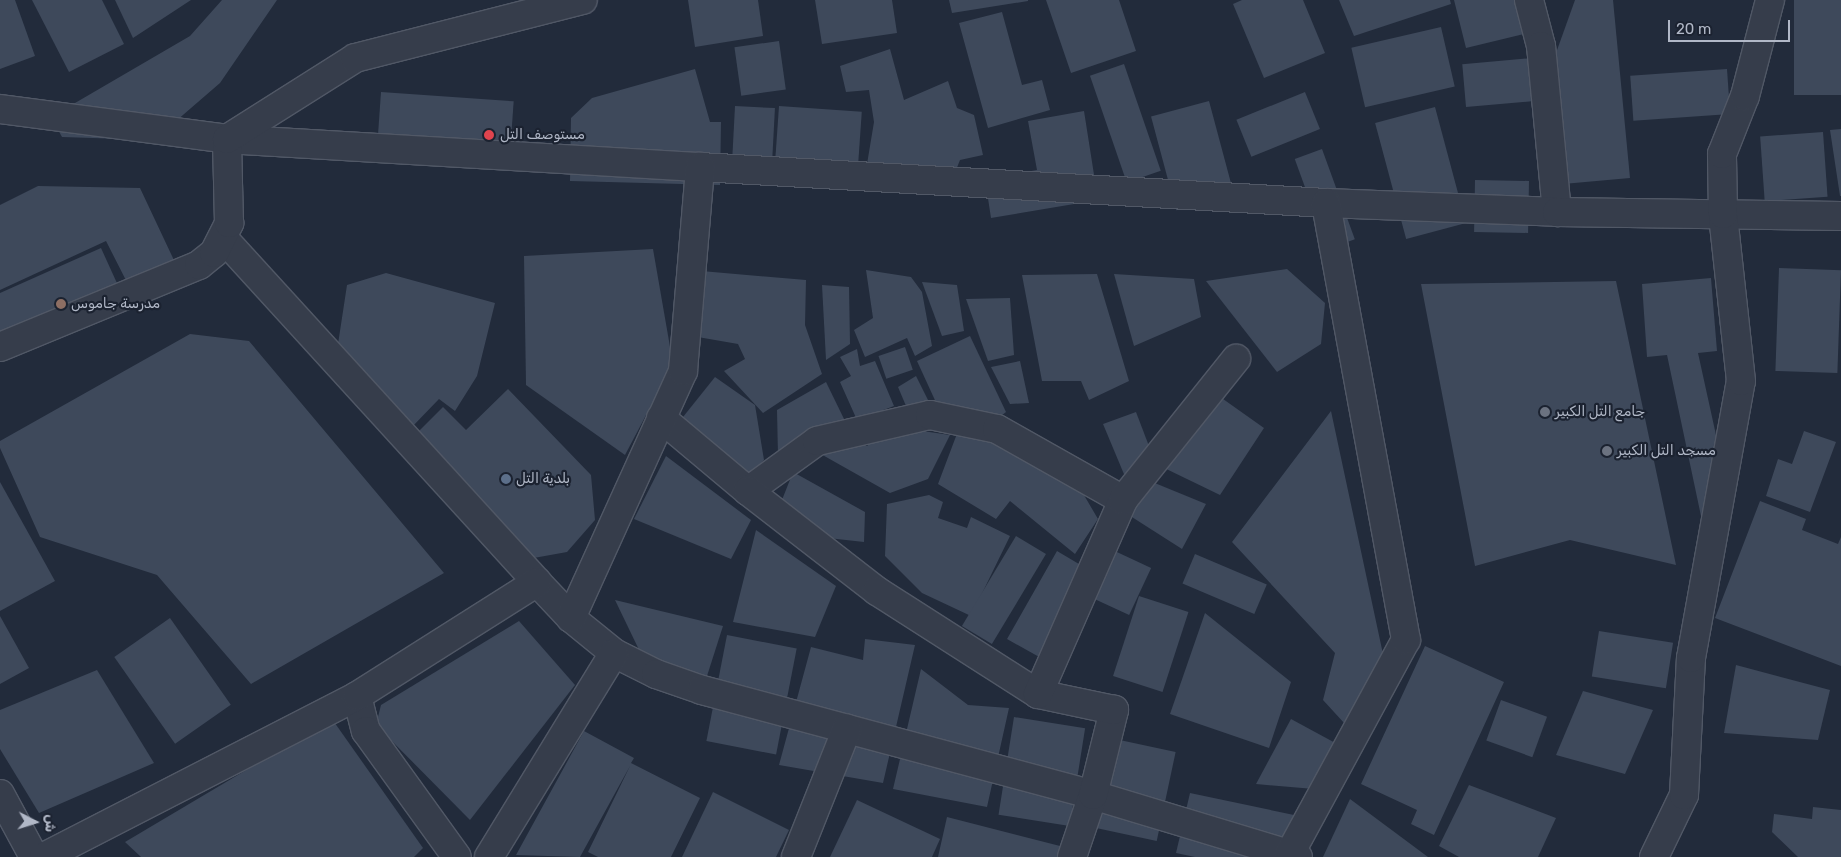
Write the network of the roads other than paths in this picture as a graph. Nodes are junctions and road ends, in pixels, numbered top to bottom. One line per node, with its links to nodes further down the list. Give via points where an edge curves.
1 (583, 0): 5 (street, via 355,58)
2 (1529, 0): 8 (street, via 1541,46)
3 (1770, 0): 9 (street, via 1745,96 1722,154)
4 (0, 110): 5 (street)
5 (227, 139): 6 (street); 11 (street, via 229,223)
6 (700, 167): 7 (street); 14 (street, via 682,370)
7 (1326, 203): 8 (street); 25 (street, via 1406,640)
8 (1557, 212): 9 (street)
9 (1724, 214): 10 (street); 32 (street, via 1741,380 1692,658 1684,795)
10 (1841, 216)
11 (224, 239): 12 (street, via 199,265); 17 (street)
12 (0, 347)
13 (1236, 359): 16 (street)
14 (661, 418): 15 (street); 18 (street)
15 (748, 491): 16 (street, via 817,441 930,415 997,429); 20 (street, via 877,592)
16 (1122, 500): 20 (street)
17 (537, 582): 18 (street); 21 (street)
18 (571, 618): 19 (street)
19 (614, 653): 22 (street, via 656,674 702,690); 29 (street)
20 (1038, 694): 24 (street, via 1114,710)
21 (356, 696): 27 (street); 28 (street, via 366,731)
22 (847, 729): 24 (street); 30 (street)
23 (0, 794): 26 (street)
24 (1093, 796): 25 (street); 31 (street)
25 (1292, 856)
26 (34, 857)
27 (44, 857)
28 (457, 857)
29 (489, 857)
30 (796, 857)
31 (1072, 857)
32 (1654, 857)

